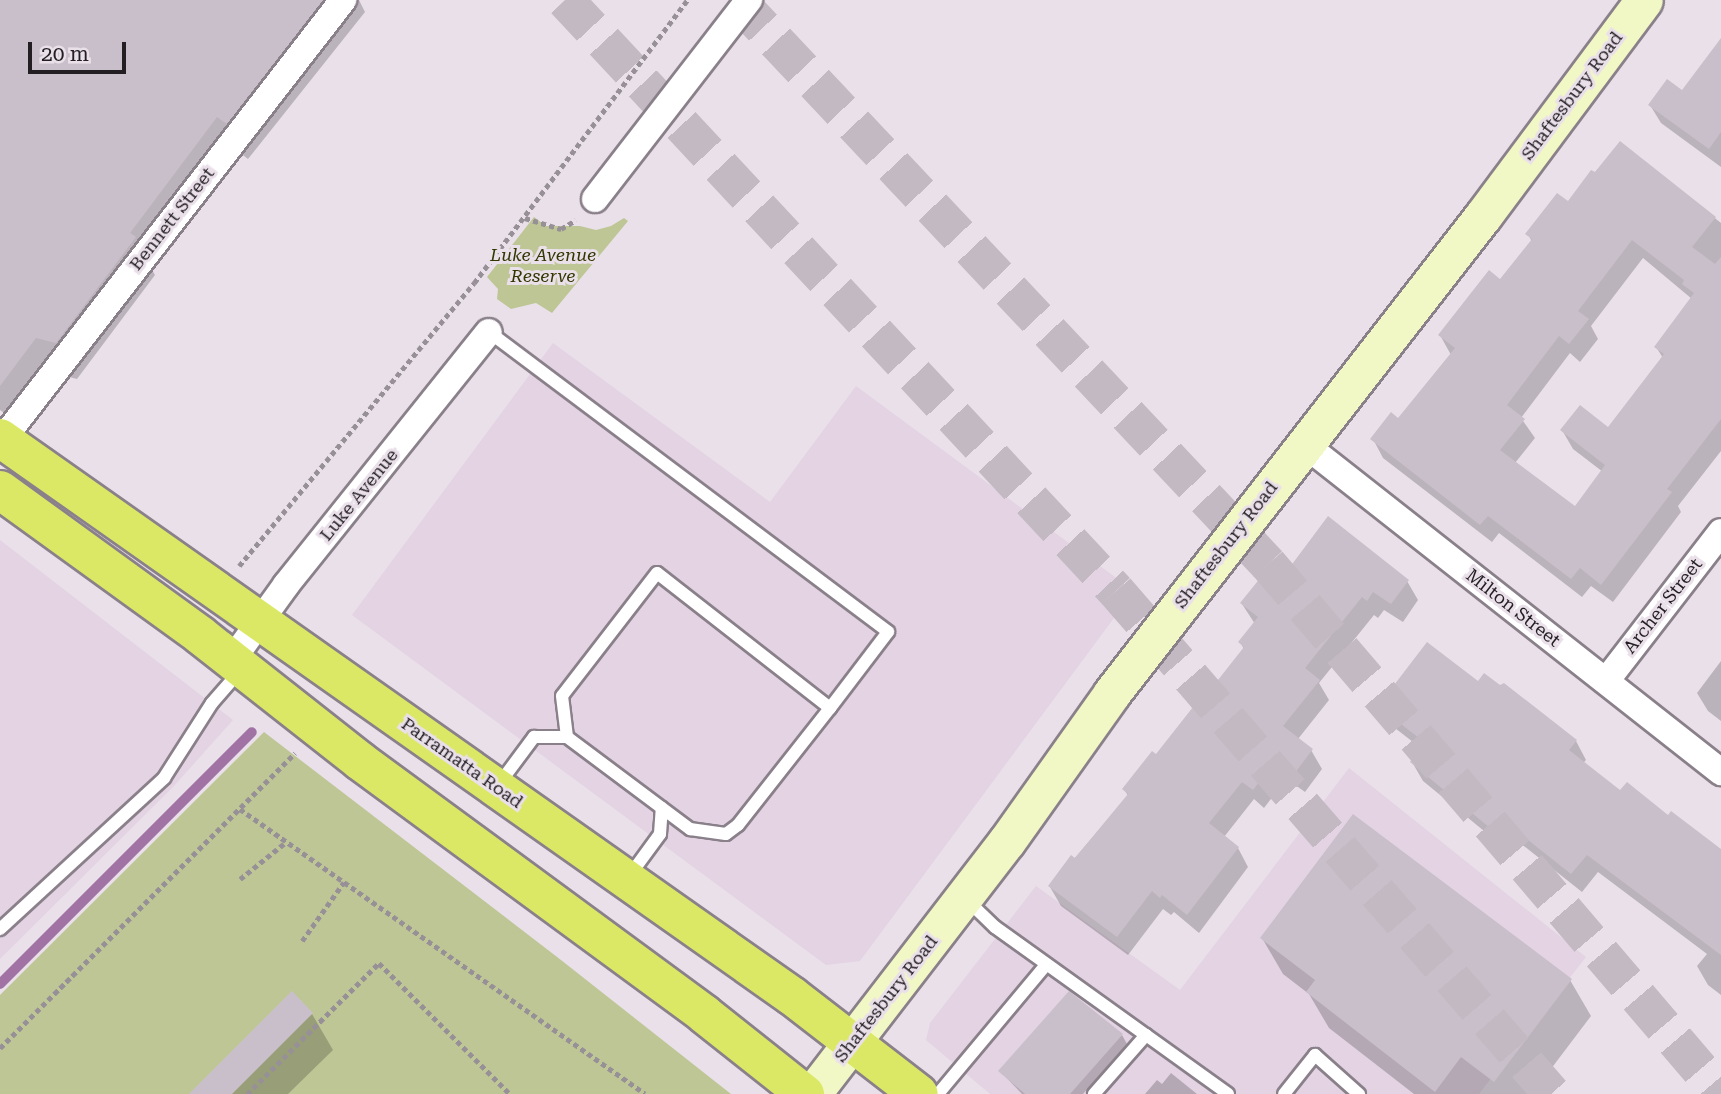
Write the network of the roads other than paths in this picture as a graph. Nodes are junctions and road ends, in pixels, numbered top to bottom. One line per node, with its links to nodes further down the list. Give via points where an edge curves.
1 (343, 0): 6 (street, Bennett Street)
2 (749, 0): 4 (street)
3 (1644, 0): 7 (main road, Shaftesbury Road)
4 (595, 199)
5 (489, 332): 10 (street, Luke Avenue); 13 (lane, via 888,632)
6 (1, 439): 10 (highway, Parramatta Road)
7 (1304, 444): 12 (street, Milton Street); 20 (main road, Shaftesbury Road, via 1112,693)
8 (0, 490): 11 (highway)
9 (1721, 532): 12 (street, Archer Street)
10 (261, 621): 11 (street, Luke Avenue); 16 (highway, Parramatta Road)
11 (237, 664): 18 (highway); 21 (lane, via 164,778)
12 (1606, 681): 15 (street, Milton Street)
13 (830, 708): 14 (lane, via 657,573 562,696); 17 (lane, via 738,825 726,834 690,829)
14 (566, 737): 16 (lane, via 534,737); 17 (lane)
15 (1721, 772)
16 (496, 787): 18 (highway); 19 (highway, Parramatta Road)
17 (662, 808): 19 (lane, via 660,834)
18 (464, 835): 25 (highway)
19 (627, 879): 24 (highway, Parramatta Road)
20 (964, 897): 22 (lane); 24 (main road, Shaftesbury Road)
21 (0, 929)
22 (1046, 965): 23 (lane); 28 (lane)
23 (1146, 1035): 29 (lane); 30 (lane)
24 (854, 1041): 26 (main road, Shaftesbury Road); 27 (highway, Parramatta Road)
25 (805, 1094)
26 (812, 1094)
27 (919, 1094)
28 (938, 1094)
29 (1094, 1094)
30 (1228, 1094)
31 (1284, 1094): 32 (lane, via 1315,1055)
32 (1359, 1094)

